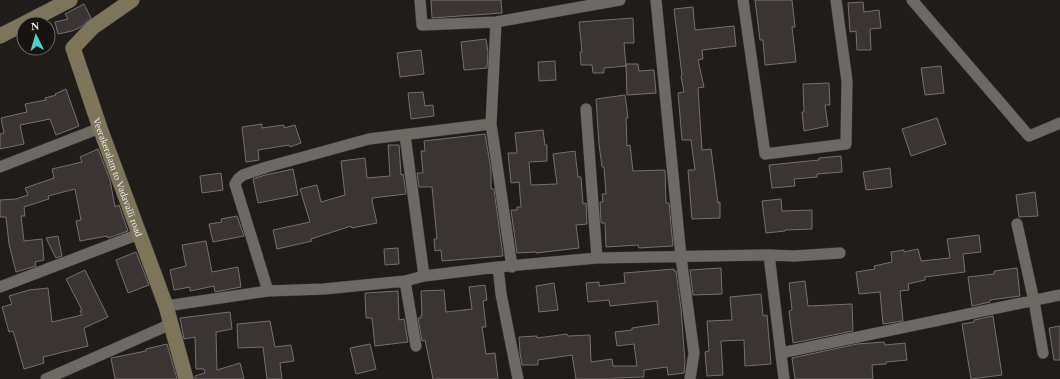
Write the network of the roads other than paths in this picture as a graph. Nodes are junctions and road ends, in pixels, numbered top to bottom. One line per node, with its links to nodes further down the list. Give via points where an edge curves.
1 (70, 0): 10 (street)
2 (132, 0): 14 (street, Veerakeralam to Vadavalli road, via 93,27 73,48)
3 (420, 0): 9 (street, via 422,24)
4 (620, 0): 9 (street)
5 (656, 0): 21 (street)
6 (743, 0): 7 (street, via 765,154 846,144 847,81)
7 (836, 0)
8 (912, 0): 12 (street, via 1029,136)
9 (496, 22): 13 (street)
10 (0, 36)
11 (586, 109): 22 (street)
12 (1060, 123)
13 (491, 124): 15 (street); 24 (street)
14 (100, 128): 16 (street); 18 (street, Veerakeralam to Vadavalli road)
15 (404, 135): 25 (street); 28 (street, via 369,139 267,167 238,179 235,184)
16 (0, 167)
17 (1017, 224): 30 (street)
18 (139, 234): 27 (street); 31 (street, Veerakeralam to Vadavalli road)
19 (840, 252): 20 (street, via 794,256)
20 (770, 255): 21 (street); 34 (street)
21 (681, 257): 22 (street); 39 (street, via 694,353)
22 (597, 258): 24 (street)
23 (498, 267): 24 (street); 25 (street); 38 (street)
24 (512, 267)
25 (424, 276): 26 (street)
26 (404, 281): 28 (street, via 324,289); 33 (street)
27 (0, 287)
28 (268, 291): 31 (street)
29 (1060, 295): 30 (street)
30 (1034, 301): 34 (street); 35 (street)
31 (166, 306): 32 (street, Veerakeralam to Vadavalli road)
32 (171, 324): 36 (street); 37 (street, Veerakeralam to Vadavalli road)
33 (416, 346)
34 (781, 353): 40 (street)
35 (1043, 353)
36 (46, 379)
37 (186, 379)
38 (518, 379)
39 (690, 379)
40 (784, 379)

